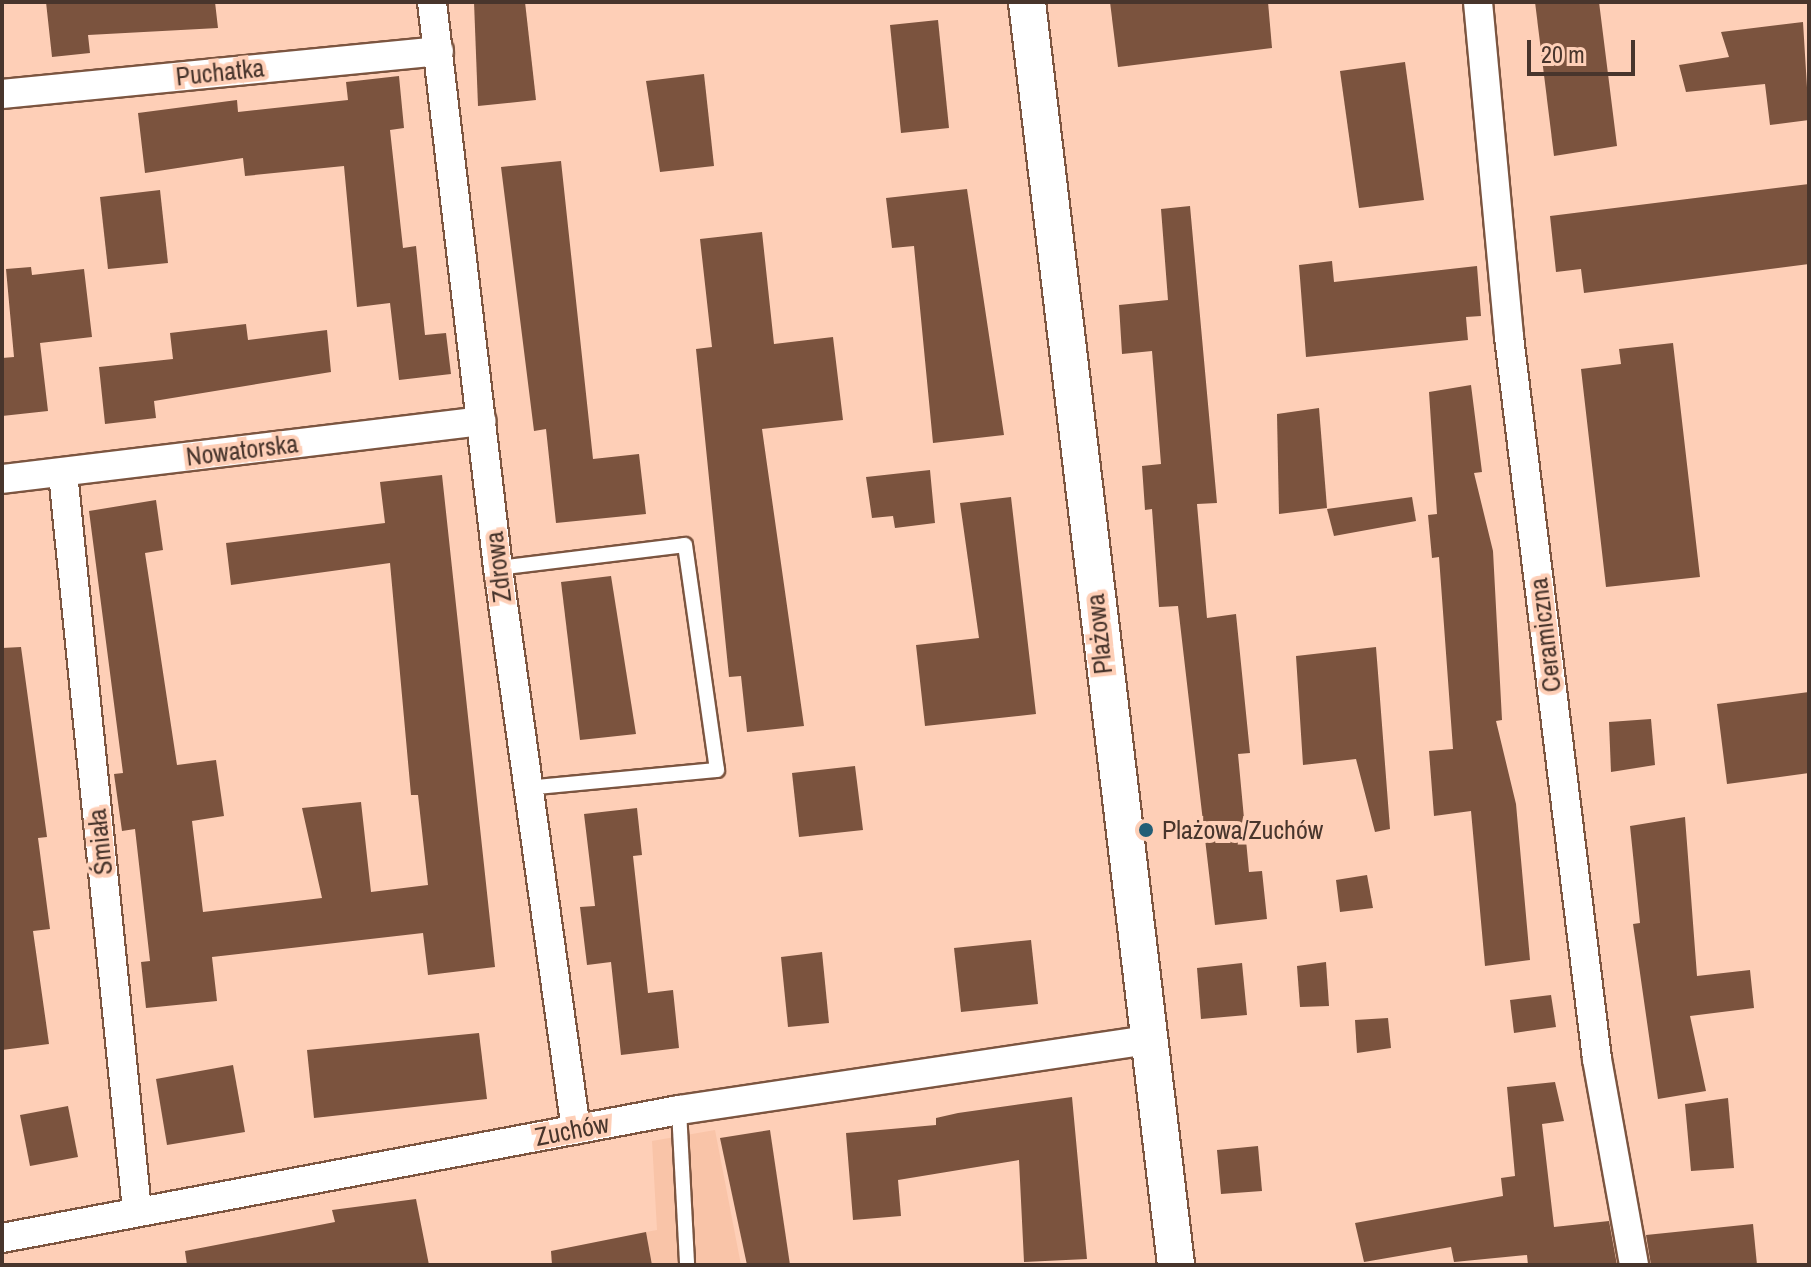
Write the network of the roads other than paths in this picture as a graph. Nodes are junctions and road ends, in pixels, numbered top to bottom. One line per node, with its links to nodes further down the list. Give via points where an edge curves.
1 (432, 2): 4 (street, Zdrowa)
2 (1027, 2): 11 (street, Plażowa)
3 (1478, 2): 18 (street, Ceramiczna, via 1509,337 1597,1059)
4 (439, 51): 5 (street, Puchatka); 6 (street, Zdrowa)
5 (2, 94)
6 (482, 421): 7 (street, Nowatorska); 9 (street, Zdrowa)
7 (63, 473): 8 (street, Nowatorska); 14 (street, Śmiała)
8 (2, 479)
9 (498, 568): 10 (street, Zdrowa); 10 (lane, via 685,545 717,770)
10 (528, 788): 13 (street, Zdrowa)
11 (1145, 1040): 12 (street, Zuchów); 17 (street, Plażowa)
12 (679, 1110): 13 (street, Zuchów); 16 (lane)
13 (576, 1130): 14 (street, Zuchów)
14 (137, 1211): 15 (street, Zuchów)
15 (2, 1238)
16 (687, 1265)
17 (1176, 1265)
18 (1634, 1265)

